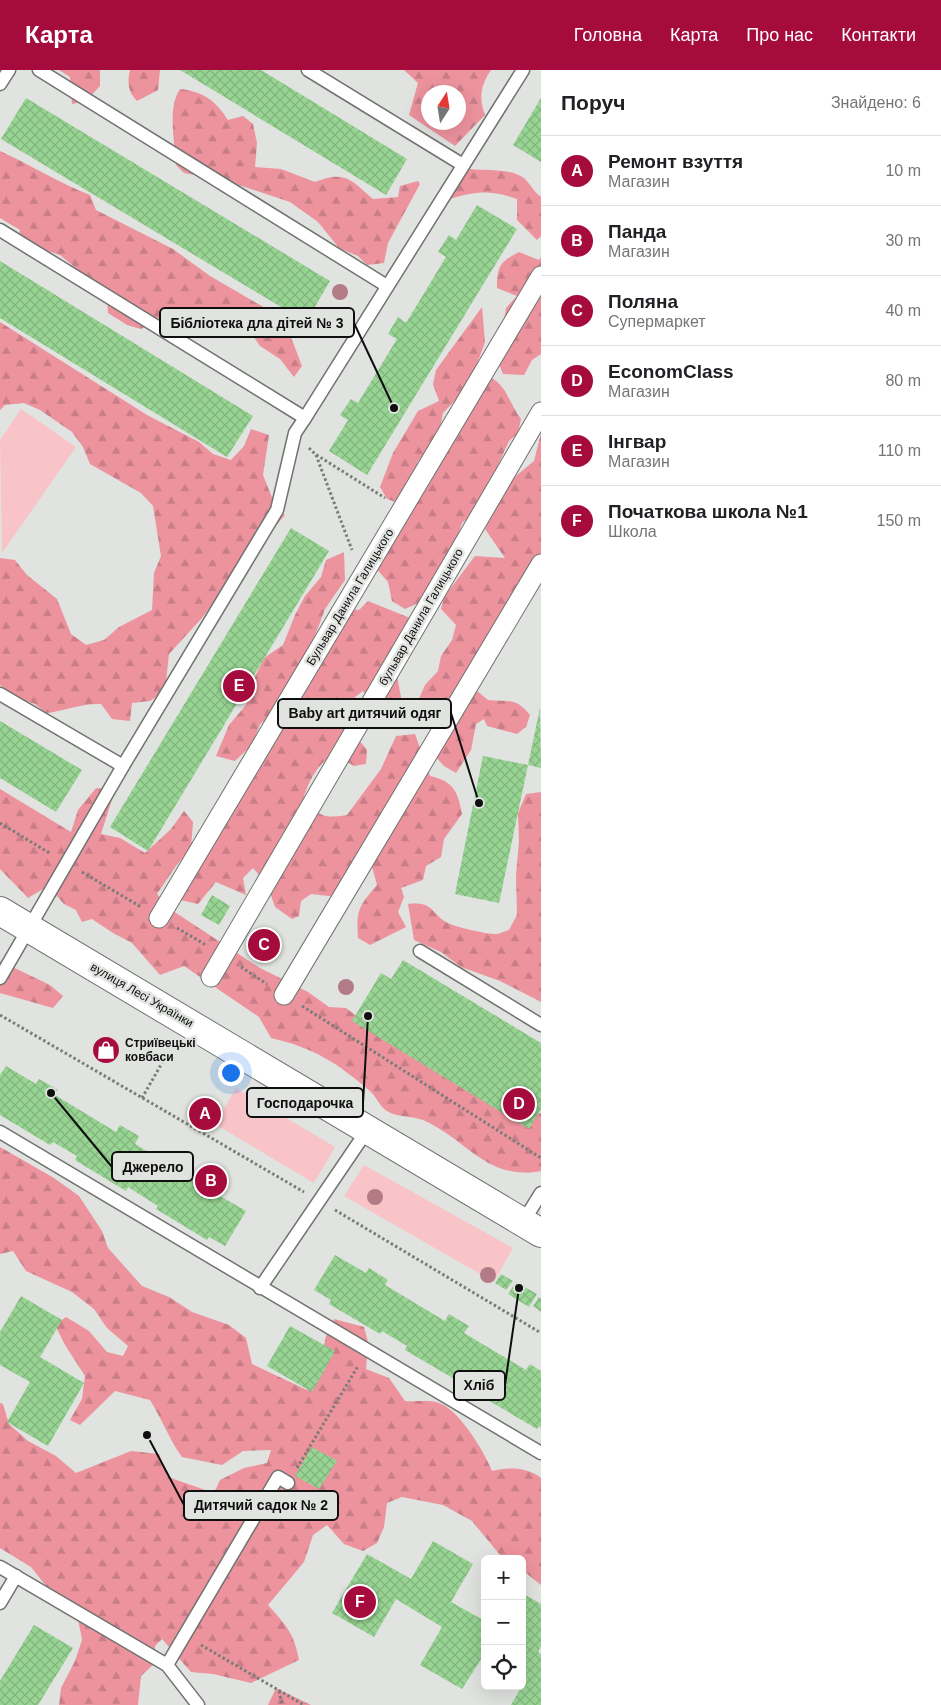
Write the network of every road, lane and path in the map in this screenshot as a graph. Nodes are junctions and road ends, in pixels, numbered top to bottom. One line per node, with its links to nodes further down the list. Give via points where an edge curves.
1 (9, 70): 5 (lane)
2 (39, 70): 9 (lane)
3 (308, 70): 6 (lane)
4 (523, 70): 6 (lane)
5 (0, 84)
6 (463, 165): 9 (lane)
7 (0, 230): 11 (lane)
8 (541, 276): 14 (street, Бульвар Данила Галицького)
9 (387, 286): 11 (lane)
10 (541, 412): 23 (street, бульвар Данила Галицького)
11 (305, 418): 12 (lane)
12 (295, 432): 13 (path); 18 (lane, via 277,510)
13 (315, 454): 14 (path); 16 (path)
14 (403, 509): 16 (street, Бульвар Данила Галицького)
15 (541, 564): 25 (street)
16 (363, 576): 20 (street, Бульвар Данила Галицького)
17 (0, 694): 18 (lane)
18 (123, 766): 21 (lane)
19 (0, 911): 21 (main road, вулиця Лесі Українки)
20 (159, 918)
21 (28, 928): 24 (lane); 30 (main road, вулиця Лесі Українки)
22 (420, 951): 27 (lane)
23 (211, 977)
24 (0, 978)
25 (284, 995)
26 (0, 1015): 29 (path)
27 (541, 1025)
28 (166, 1056): 29 (path)
29 (142, 1098): 33 (path)
30 (368, 1129): 33 (lane); 34 (main road, вулиця Лесі Українки)
31 (0, 1132): 35 (lane)
32 (541, 1193): 34 (lane)
33 (319, 1201): 35 (lane); 36 (path)
34 (532, 1228)
35 (260, 1288): 37 (lane)
36 (541, 1333)
37 (367, 1350): 38 (lane); 39 (path)
38 (541, 1453)
39 (288, 1483): 44 (lane, via 278,1477)
40 (0, 1567): 41 (lane)
41 (16, 1576): 42 (lane); 44 (lane)
42 (0, 1603)
43 (194, 1641): 45 (path)
44 (167, 1665): 46 (lane)
45 (279, 1690): 47 (path); 48 (path)
46 (198, 1705)
47 (282, 1705)
48 (304, 1705)

